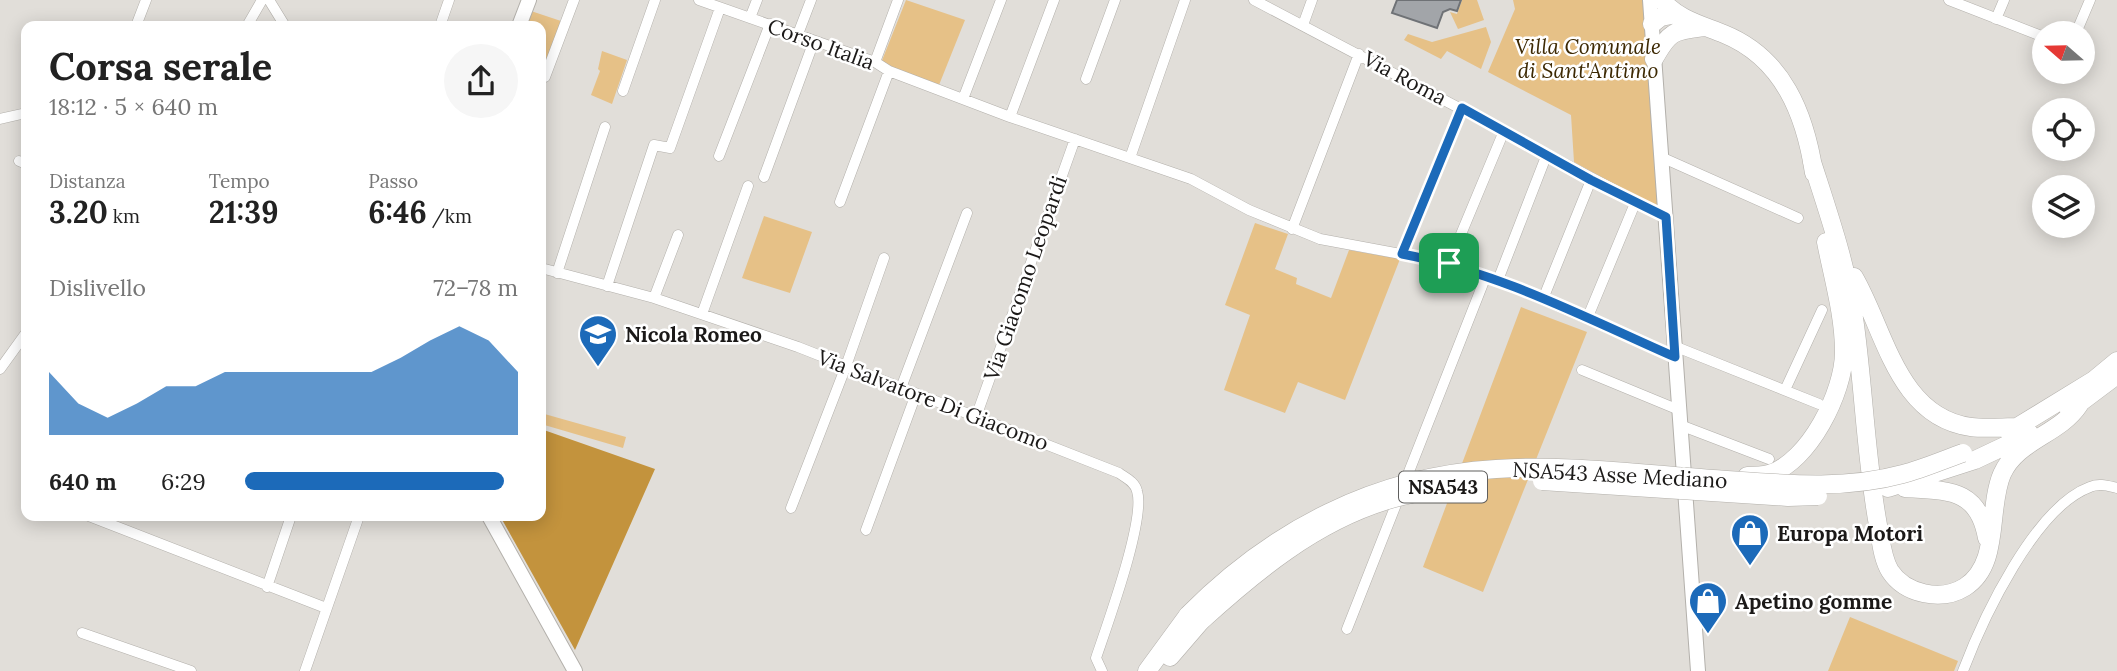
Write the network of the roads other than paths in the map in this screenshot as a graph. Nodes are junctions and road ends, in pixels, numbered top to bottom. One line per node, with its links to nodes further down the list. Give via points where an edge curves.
1 (146, 0): 26 (street)
2 (262, 0): 27 (street)
3 (269, 0): 28 (street)
4 (449, 0): 29 (street)
5 (529, 0): 30 (main road)
6 (574, 0): 43 (street)
7 (655, 0): 45 (street)
8 (757, 0): 24 (street)
9 (811, 0): 37 (street)
10 (898, 0): 41 (street)
11 (1001, 0): 46 (street)
12 (1054, 0): 49 (street)
13 (1115, 0): 44 (street)
14 (1185, 0): 57 (street)
15 (1312, 0): 35 (street)
16 (1650, 0): 34 (main road)
17 (1662, 0): 32 (highway)
18 (1949, 0): 25 (street)
19 (2004, 0): 25 (street)
20 (2090, 0): 31 (street)
21 (702, 1): 23 (street, Corso Italia)
22 (1257, 1): 35 (street, Via Roma)
23 (720, 8): 24 (street, Corso Italia); 77 (street, via 670,148 654,145)
24 (750, 18): 33 (street, Corso Italia)
25 (1996, 19): 36 (street)
26 (138, 21)
27 (250, 21)
28 (282, 21)
29 (441, 21)
30 (521, 21)
31 (2081, 21)
32 (1676, 22): 34 (highway, via 1661,17); 40 (highway); 58 (highway, via 1705,27 1742,42 1779,74 1804,121)
33 (770, 24): 37 (street, Corso Italia); 55 (street)
34 (1652, 24): 40 (main road)
35 (1303, 25): 39 (street, Via Roma)
36 (2032, 32)
37 (798, 34): 38 (street, Corso Italia)
38 (814, 41): 41 (street, Corso Italia); 59 (street)
39 (1359, 54): 47 (street, Via Roma); 67 (street)
40 (1654, 60): 56 (main road)
41 (875, 62): 42 (street, Corso Italia)
42 (890, 71): 46 (street); 63 (street, Corso Italia)
43 (546, 74)
44 (1086, 79)
45 (623, 91)
46 (962, 99): 49 (street)
47 (1462, 108): 52 (street, Via Roma); 69 (street)
48 (21, 114): 50 (street)
49 (1010, 117): 53 (street)
50 (0, 119)
51 (605, 127): 74 (street)
52 (1504, 131): 54 (street, Via Roma); 72 (street)
53 (1075, 139): 57 (street); 95 (street, Via Giacomo Leopardi)
54 (1547, 154): 60 (street, Via Roma); 76 (street)
55 (719, 156)
56 (1661, 157): 65 (main road); 66 (street)
57 (1130, 158): 67 (street, via 1191,179)
58 (1812, 162): 71 (highway); 100 (highway, bridge, via 1842,324 1841,379 1820,427 1797,456 1769,474)
59 (764, 177)
60 (1591, 180): 62 (street, Via Roma); 79 (street)
61 (748, 186): 81 (street)
62 (1636, 201): 65 (street, Via Roma); 82 (street)
63 (840, 202)
64 (967, 213): 90 (street)
65 (1666, 217): 84 (main road)
66 (1798, 218)
67 (1292, 229): 69 (street, via 1320,239)
68 (678, 235): 78 (street)
69 (1402, 254): 72 (street)
70 (884, 258): 86 (street)
71 (1842, 260): 97 (highway, via 1903,380 1924,406 1961,425); 109 (highway, via 1855,323 1868,466 1886,563 1906,586 1936,595 1967,586)
72 (1449, 263): 75 (street)
73 (546, 270): 74 (street, Via Salvatore Di Giacomo)
74 (557, 273): 77 (street, Via Salvatore Di Giacomo)
75 (1486, 276): 76 (street); 113 (street)
76 (1498, 280): 79 (street)
77 (607, 286): 78 (street, Via Salvatore Di Giacomo)
78 (654, 298): 81 (street, Via Salvatore Di Giacomo)
79 (1543, 299): 82 (street)
80 (1822, 310): 91 (street)
81 (702, 314): 86 (street, Via Salvatore Di Giacomo)
82 (1587, 319): 84 (street)
83 (21, 340): 87 (street)
84 (1675, 352): 91 (street); 96 (main road)
85 (2117, 361): 97 (highway)
86 (846, 366): 90 (street, Via Salvatore Di Giacomo); 103 (street)
87 (0, 369)
88 (1582, 370): 96 (street)
89 (2117, 375): 94 (highway)
90 (901, 388): 92 (street, Via Salvatore Di Giacomo)
91 (1786, 390): 93 (street)
92 (916, 394): 95 (street, Via Salvatore Di Giacomo); 108 (street)
93 (1819, 404)
94 (2079, 405): 98 (highway, via 2035,431); 109 (highway, via 2066,421 2030,443 2006,466 1996,494)
95 (976, 417): 115 (street, Via Salvatore Di Giacomo, via 1119,472 1137,488 1139,517 1096,658)
96 (1680, 417): 99 (street); 121 (main road)
97 (2019, 427): 98 (highway)
98 (1965, 458): 100 (highway, NSA543 Asse Mediano / NSA543, bridge, via 1902,474 1819,486); 101 (highway, NSA543 Asse Mediano / NSA543)
99 (1769, 459)
100 (1716, 479): 112 (highway, NSA543 Asse Mediano / NSA543, bridge, via 1496,469 1401,484 1339,506 1279,539 1241,566)
101 (1888, 488): 109 (highway, via 1952,491 1968,500 1985,529); 112 (highway, NSA543 Asse Mediano / NSA543, bridge, via 1788,497 1497,479 1449,486 1386,501 1343,519 1276,559)
102 (2117, 488): 122 (street, via 2090,487 2050,517 1997,596)
103 (791, 509)
104 (102, 521): 110 (street)
105 (289, 521): 110 (street)
106 (357, 521): 111 (street)
107 (492, 521): 118 (main road)
108 (866, 530)
109 (1987, 555)
110 (267, 587): 111 (street)
111 (326, 608): 117 (street)
112 (1194, 618): 119 (highway); 120 (highway)
113 (1347, 629)
114 (82, 633): 116 (street)
115 (1100, 670)
116 (191, 671)
117 (304, 671)
118 (575, 671)
119 (1147, 671)
120 (1159, 671)
121 (1698, 671)
122 (1963, 671)

